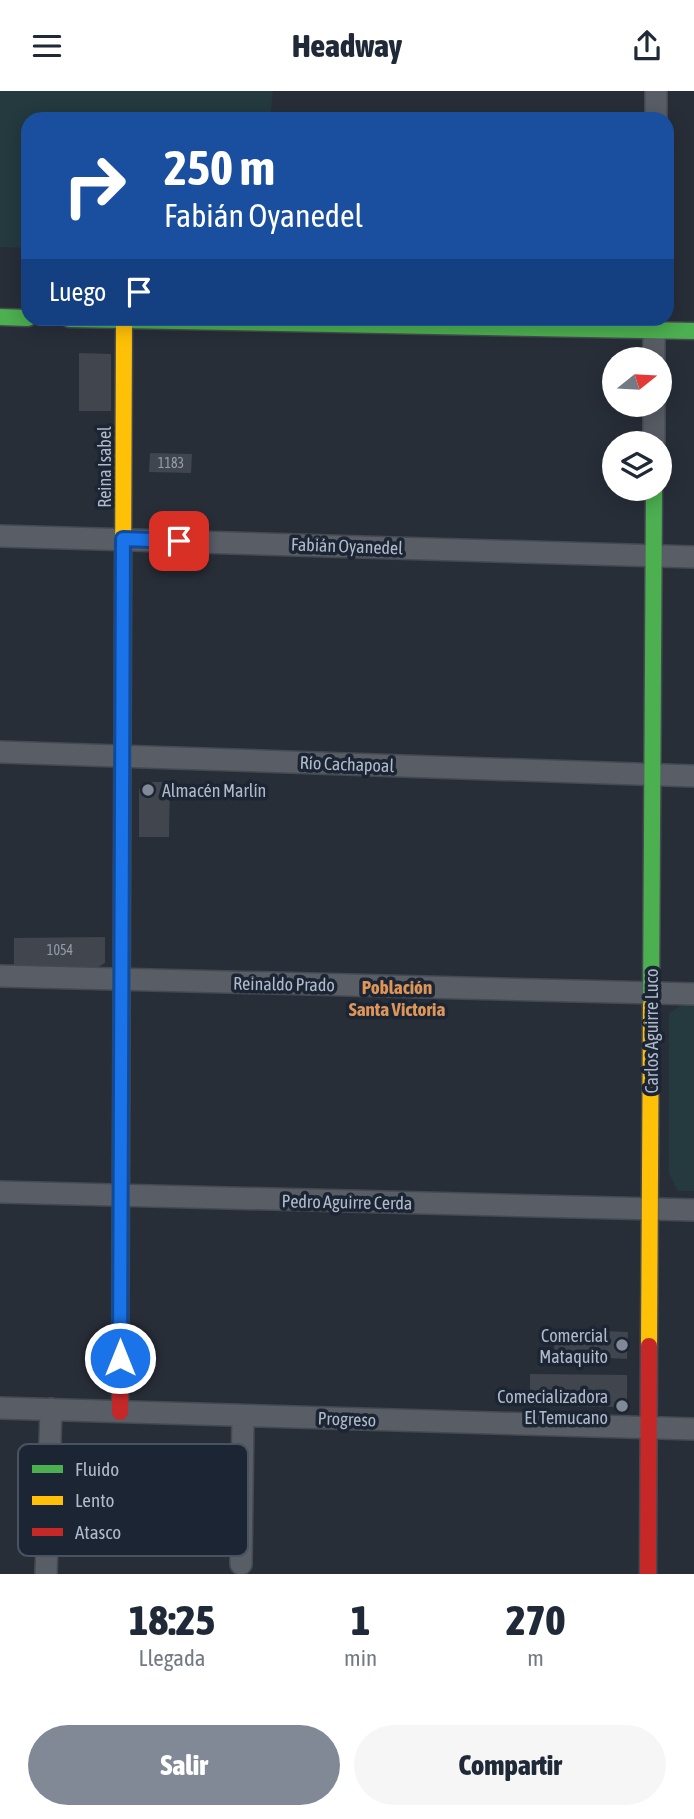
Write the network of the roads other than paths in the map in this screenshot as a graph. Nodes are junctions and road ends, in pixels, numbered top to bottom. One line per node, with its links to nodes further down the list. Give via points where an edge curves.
1 (656, 91): 2 (street)
2 (656, 112)
3 (0, 317): 4 (street)
4 (21, 318)
5 (124, 326): 12 (street, Reina Isabel)
6 (654, 326): 9 (street)
7 (665, 326): 8 (street)
8 (694, 331)
9 (654, 347)
10 (654, 501): 13 (street, Carlos Aguirre Luco)
11 (0, 536): 12 (street, Fabián Oyanedel)
12 (123, 539): 13 (street, Fabián Oyanedel); 16 (street, Reina Isabel)
13 (654, 556): 14 (street, Fabián Oyanedel); 17 (street, Carlos Aguirre Luco)
14 (694, 557)
15 (0, 752): 16 (street, Río Cachapoal)
16 (123, 756): 17 (street, Río Cachapoal); 20 (street, Reina Isabel)
17 (652, 775): 18 (street, Río Cachapoal); 21 (street, Carlos Aguirre Luco)
18 (694, 776)
19 (0, 976): 20 (street, Reinaldo Prado)
20 (122, 980): 21 (street, Reinaldo Prado); 24 (street, Reina Isabel)
21 (651, 993): 22 (street, Reinaldo Prado); 25 (street, Carlos Aguirre Luco)
22 (694, 994)
23 (0, 1192): 24 (street, Pedro Aguirre Cerda)
24 (121, 1197): 25 (street, Pedro Aguirre Cerda); 29 (street, Reina Isabel)
25 (650, 1209): 26 (street, Pedro Aguirre Cerda); 31 (street, Carlos Aguirre Luco)
26 (694, 1210)
27 (0, 1408): 28 (street, Progreso)
28 (51, 1409): 29 (street, Progreso); 33 (street)
29 (120, 1412): 30 (street, Progreso)
30 (243, 1416): 31 (street, Progreso); 34 (street)
31 (649, 1429): 32 (street, Progreso); 39 (street, Carlos Aguirre Luco)
32 (694, 1429)
33 (50, 1444)
34 (243, 1444)
35 (47, 1556): 38 (street)
36 (241, 1556): 37 (street)
37 (241, 1564)
38 (46, 1574)
39 (648, 1574)

